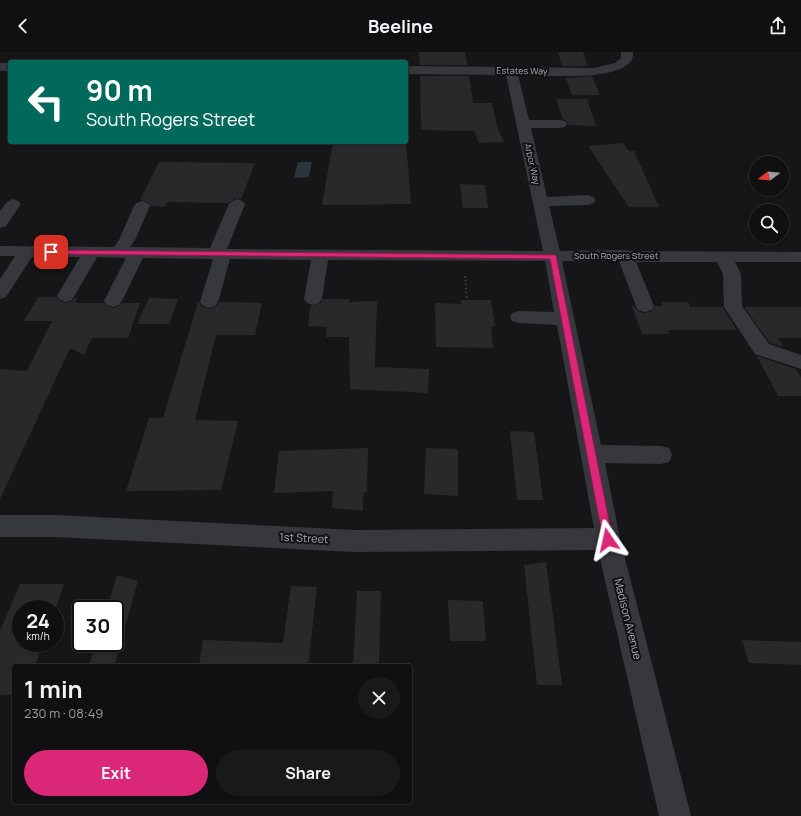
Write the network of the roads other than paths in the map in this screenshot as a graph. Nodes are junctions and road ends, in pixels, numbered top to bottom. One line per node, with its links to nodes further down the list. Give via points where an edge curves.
1 (626, 52): 3 (street, Estates Way, via 627,59 619,65 595,72)
2 (408, 70): 3 (street, Estates Way)
3 (511, 71): 4 (street, Arbor Way)
4 (523, 124): 5 (street); 7 (street, Arbor Way)
5 (560, 124)
6 (588, 200): 7 (street)
7 (540, 202): 21 (street, Arbor Way)
8 (13, 204): 11 (street)
9 (237, 204): 17 (street)
10 (142, 206): 15 (street)
11 (0, 223)
12 (27, 251): 13 (street, South Rogers Street); 14 (street, South Rogers Street, via 67,246); 23 (street)
13 (0, 252)
14 (92, 252): 15 (street, South Rogers Street); 24 (street)
15 (119, 252): 16 (street, South Rogers Street)
16 (137, 253): 17 (street, South Rogers Street); 26 (street)
17 (220, 253): 18 (street, South Rogers Street); 27 (street)
18 (320, 255): 21 (street, South Rogers Street); 25 (street)
19 (625, 255): 20 (street, South Rogers Street); 21 (street, South Rogers Street); 28 (street)
20 (723, 256): 22 (street, South Rogers Street); 31 (street, via 732,274 733,308 762,350)
21 (553, 257): 30 (street, Madison Avenue)
22 (801, 257)
23 (0, 293)
24 (66, 296)
25 (313, 299)
26 (113, 301)
27 (209, 302)
28 (644, 306)
29 (519, 316): 30 (street)
30 (565, 319): 32 (street, Madison Avenue)
31 (801, 362)
32 (592, 454): 33 (street); 35 (street, Madison Avenue)
33 (661, 455)
34 (0, 526): 35 (street, 1st Street, via 63,526 355,541)
35 (608, 540): 36 (street, Madison Avenue)
36 (675, 816)

